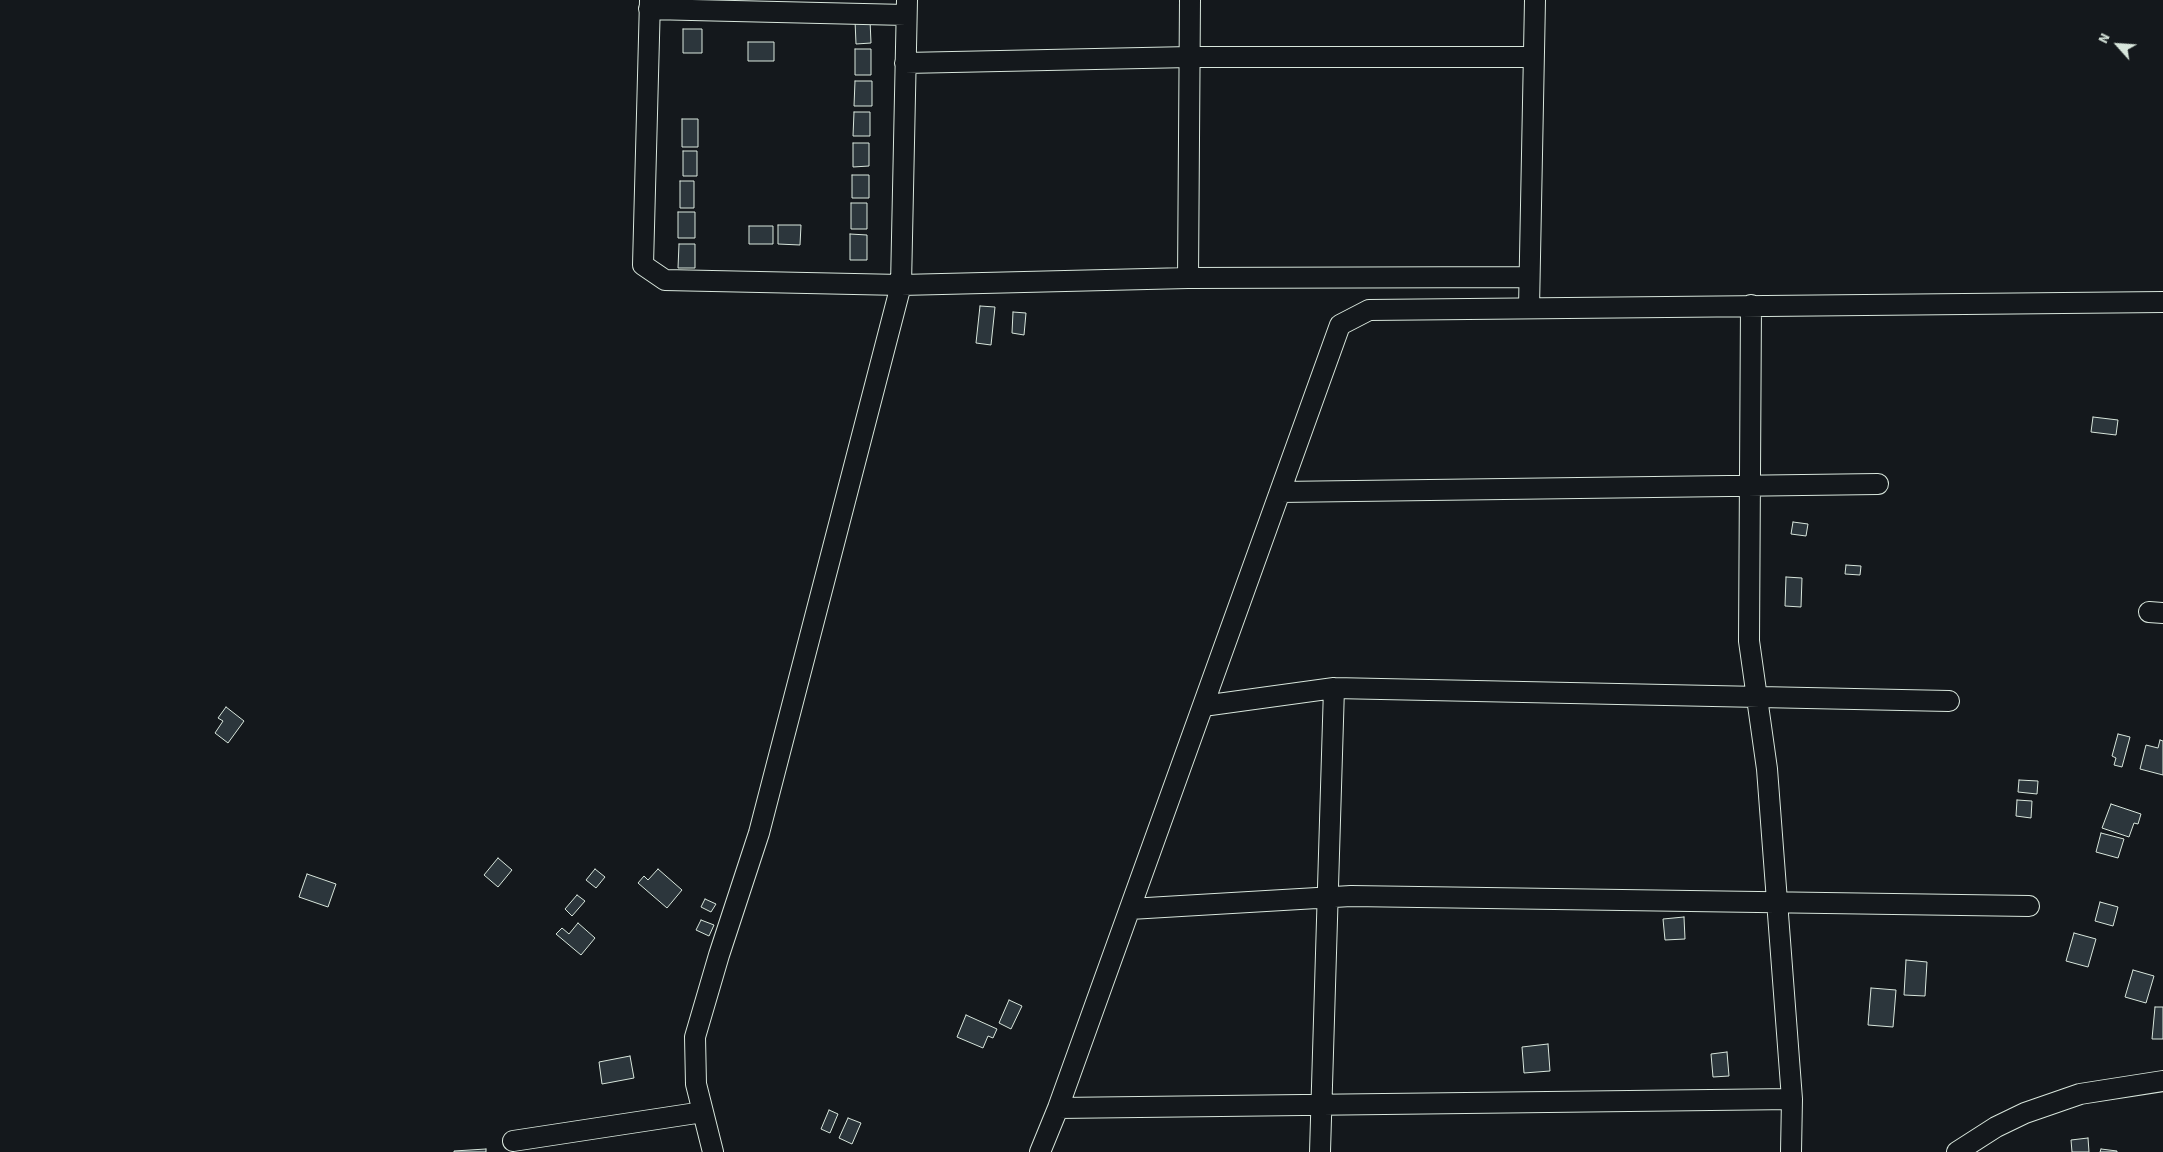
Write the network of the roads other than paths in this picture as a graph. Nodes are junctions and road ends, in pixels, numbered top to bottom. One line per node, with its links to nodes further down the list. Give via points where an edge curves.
1 (1190, 0): 5 (street)
2 (1534, 0): 6 (street)
3 (650, 4): 4 (street); 10 (street, via 643,265 665,280)
4 (907, 8): 7 (street)
5 (1190, 57): 6 (street); 7 (street); 9 (street)
6 (1533, 57): 8 (street)
7 (905, 64): 10 (street)
8 (1529, 277): 9 (street); 13 (street)
9 (1188, 278): 10 (street)
10 (901, 285): 29 (street, via 760,833 694,1037 696,1084)
11 (2163, 302): 12 (street)
12 (1750, 305): 13 (street); 15 (street)
13 (1529, 308): 16 (street, via 1369,310 1340,326)
14 (1878, 484): 15 (street)
15 (1750, 486): 16 (street); 18 (street, via 1749,641)
16 (1280, 492): 20 (street)
17 (1334, 688): 18 (street); 20 (street); 21 (street)
18 (1757, 697): 19 (street); 22 (street, via 1767,769)
19 (1949, 701)
20 (1203, 706): 24 (street)
21 (1328, 897): 22 (street); 24 (street); 27 (street)
22 (1777, 902): 23 (street); 26 (street)
23 (2029, 906)
24 (1130, 908): 28 (street)
25 (2163, 1081): 35 (street, via 2080,1094 1996,1126)
26 (1792, 1099): 27 (street); 34 (street)
27 (1322, 1105): 28 (street); 33 (street)
28 (1058, 1108): 32 (street)
29 (703, 1112): 30 (street); 31 (street)
30 (514, 1141)
31 (714, 1152)
32 (1040, 1152)
33 (1320, 1152)
34 (1791, 1152)
35 (1957, 1152)

